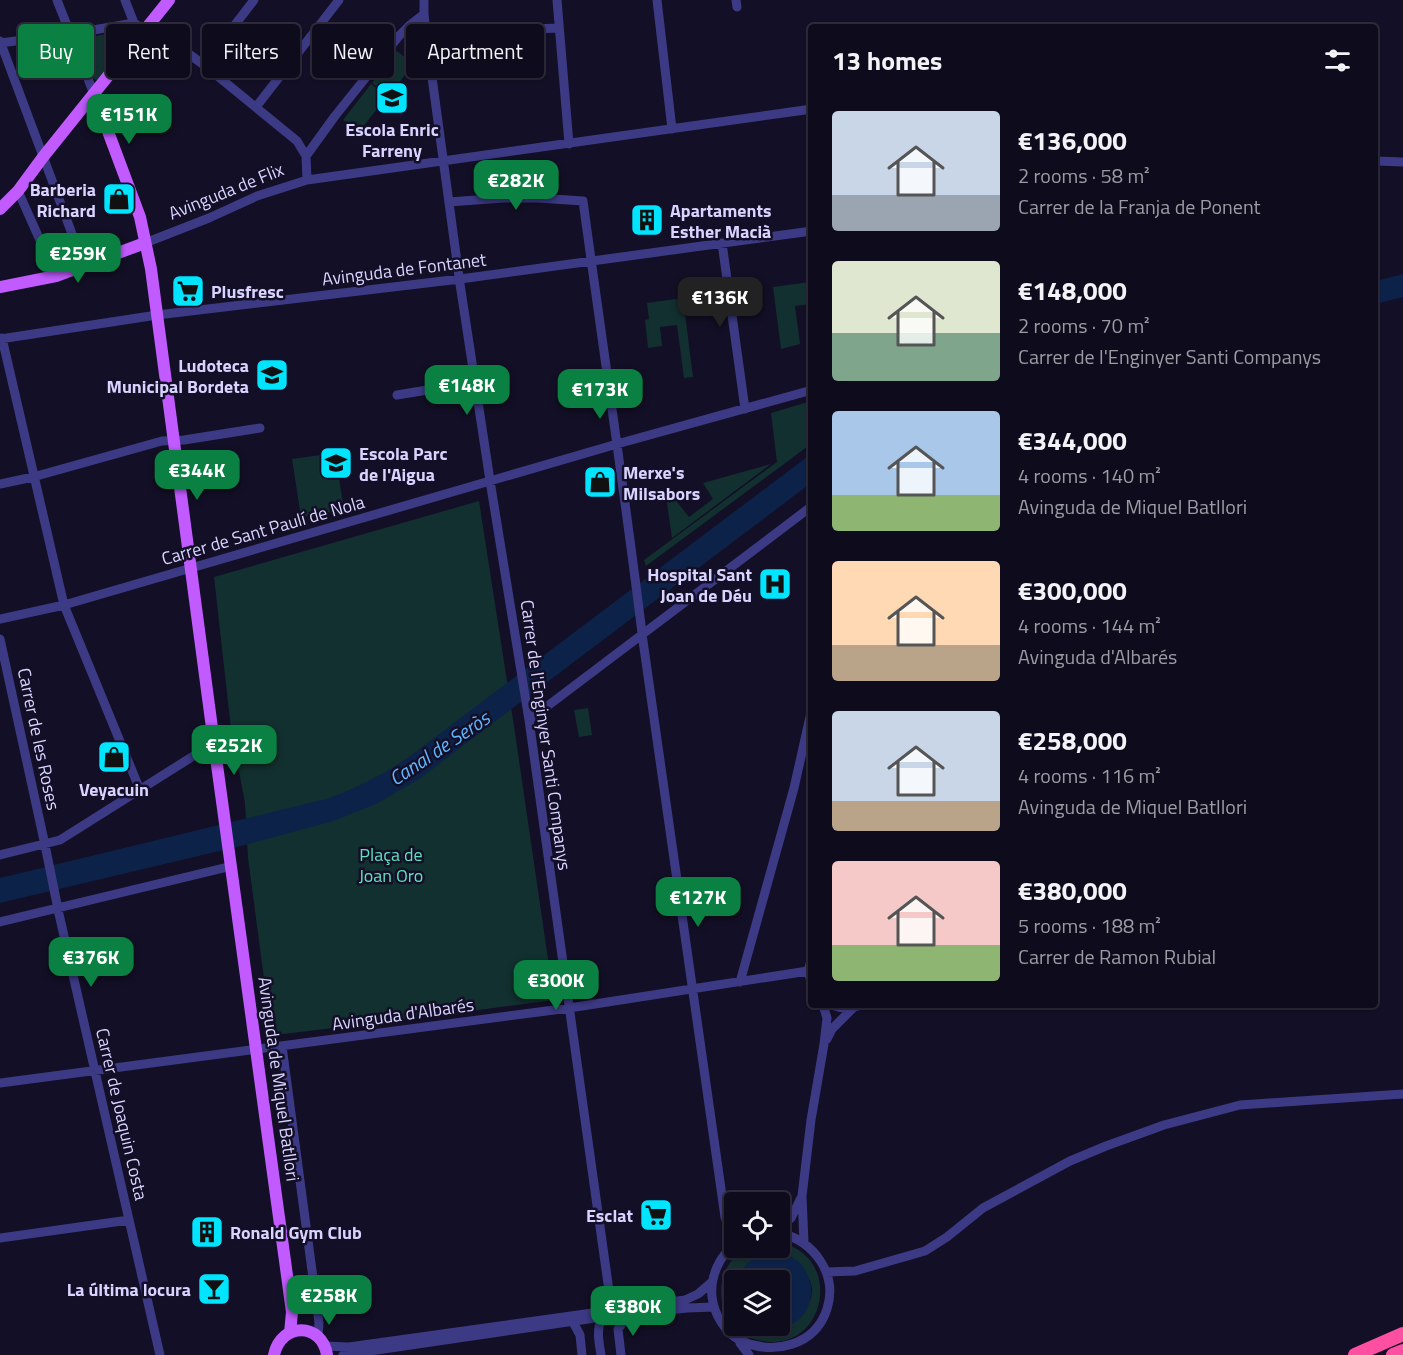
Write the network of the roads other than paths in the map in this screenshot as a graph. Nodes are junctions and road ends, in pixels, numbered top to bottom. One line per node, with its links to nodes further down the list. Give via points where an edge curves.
1 (57, 0): 11 (street)
2 (125, 0): 10 (street)
3 (169, 0): 12 (main road)
4 (254, 0): 13 (street)
5 (339, 0): 25 (street)
6 (424, 0): 9 (street, Carrer de l'Enginyer Santi Companys)
7 (557, 0): 15 (street)
8 (657, 0): 27 (street)
9 (424, 14): 14 (street, Carrer de l'Enginyer Santi Companys); 30 (street, via 399,36)
10 (134, 23): 17 (street)
11 (66, 24)
12 (150, 24)
13 (236, 24)
14 (425, 24)
15 (560, 28): 16 (street); 28 (street)
16 (544, 29)
17 (94, 30)
18 (18, 40): 19 (street)
19 (0, 42): 29 (street)
20 (88, 78): 24 (street)
21 (107, 78): 24 (main road)
22 (220, 78): 25 (street)
23 (432, 78): 32 (street, Carrer de l'Enginyer Santi Companys)
24 (94, 94): 29 (main road); 39 (main road, via 140,217)
25 (256, 107): 30 (street, via 297,141)
26 (808, 110): 27 (street, Avinguda de Flix)
27 (672, 129): 28 (street, Avinguda de Flix)
28 (569, 144): 32 (street, Avinguda de Flix)
29 (43, 156): 35 (main road); 42 (street)
30 (306, 156): 34 (street)
31 (1378, 161): 33 (street)
32 (443, 162): 34 (street, Avinguda de Flix); 36 (street, Carrer de l'Enginyer Santi Companys)
33 (1403, 162)
34 (307, 180): 39 (street, Avinguda de Flix, via 257,196)
35 (18, 191): 37 (main road); 43 (street)
36 (449, 202): 41 (street, via 503,198 583,201); 44 (street, Carrer de l'Enginyer Santi Companys)
37 (0, 209)
38 (808, 232): 40 (street, Avinguda de Fontanet)
39 (145, 243): 42 (main road, Avinguda de Flix); 46 (main road)
40 (722, 243): 41 (street, Avinguda de Fontanet); 51 (street)
41 (591, 261): 44 (street, Avinguda de Fontanet); 54 (street)
42 (84, 266): 43 (main road, Avinguda de Flix)
43 (56, 276): 45 (main road, Avinguda de Flix)
44 (460, 279): 46 (street, Avinguda de Fontanet); 48 (street, Carrer de l'Enginyer Santi Companys)
45 (0, 287)
46 (157, 315): 47 (street, Avinguda de Fontanet); 53 (main road)
47 (1, 338): 55 (street)
48 (476, 382): 50 (street); 56 (street, Carrer de l'Enginyer Santi Companys)
49 (808, 391): 51 (street, Carrer de Sant Paulí de Nola)
50 (398, 395)
51 (745, 410): 54 (street, Carrer de Sant Paulí de Nola)
52 (260, 428): 53 (street)
53 (173, 440): 55 (street); 59 (main road)
54 (618, 444): 56 (street, Carrer de Sant Paulí de Nola); 62 (street)
55 (33, 477): 57 (street); 60 (street)
56 (490, 482): 59 (street, Carrer de Sant Paulí de Nola); 64 (street, Carrer de l'Enginyer Santi Companys)
57 (0, 484)
58 (808, 509): 62 (street)
59 (191, 567): 60 (street, Carrer de Sant Paulí de Nola); 66 (main road)
60 (64, 605): 61 (street, Carrer de Sant Paulí de Nola); 67 (street)
61 (0, 620)
62 (642, 634): 64 (street); 75 (street)
63 (0, 639): 68 (street, Carrer de les Roses)
64 (529, 720): 76 (street, Carrer de l'Enginyer Santi Companys)
65 (808, 726): 74 (street)
66 (214, 743): 67 (street); 70 (main road, Avinguda de Miquel Batllori)
67 (140, 790): 68 (street, via 60,840)
68 (45, 845): 69 (street); 71 (street, Carrer de Joaquin Costa)
69 (0, 855)
70 (232, 866): 71 (street); 81 (main road, Avinguda de Miquel Batllori)
71 (58, 908): 72 (street); 82 (street, Carrer de Joaquin Costa)
72 (0, 922)
73 (808, 971): 74 (street, Avinguda d'Albarés)
74 (740, 982): 75 (street, Avinguda d'Albarés)
75 (693, 990): 76 (street, Avinguda d'Albarés); 86 (street)
76 (569, 1008): 80 (street, Avinguda d'Albarés); 96 (street, Carrer de l'Enginyer Santi Companys, via 610,1298)
77 (824, 1008): 79 (street, via 827,1018)
78 (855, 1008): 79 (street, via 832,1029)
79 (824, 1044): 85 (street)
80 (282, 1046): 81 (street, Avinguda d'Albarés); 102 (street, Avinguda de Miquel Batllori)
81 (257, 1049): 82 (street, Avinguda d'Albarés); 99 (main road, Avinguda de Miquel Batllori)
82 (96, 1071): 83 (street, Avinguda d'Albarés); 88 (street, Carrer de Joaquin Costa)
83 (0, 1083)
84 (1403, 1094): 93 (street, via 1240,1105 1164,1125 1070,1161 983,1208 925,1251 855,1271)
85 (802, 1196): 87 (street); 91 (street)
86 (724, 1211)
87 (790, 1219)
88 (129, 1220): 90 (street); 105 (street, Carrer de Joaquin Costa)
89 (790, 1236): 91 (street)
90 (0, 1238)
91 (804, 1243): 93 (street, via 817,1255)
92 (724, 1256): 94 (street)
93 (826, 1272): 104 (street, via 828,1300 818,1326 805,1339)
94 (712, 1282): 95 (street); 96 (street, via 685,1300)
95 (714, 1308): 97 (street); 101 (street)
96 (601, 1314): 97 (street); 98 (street); 102 (street, via 349,1347); 109 (street, Carrer de l'Enginyer Santi Companys)
97 (630, 1314): 110 (street, via 618,1329)
98 (573, 1322): 107 (street); 108 (street, via 580,1335)
99 (295, 1331): 102 (main road, via 312,1332); 106 (main road, via 280,1340)
100 (1403, 1334): 112 (highway)
101 (736, 1338): 104 (street); 111 (street)
102 (323, 1346)
103 (1403, 1350): 113 (highway)
104 (766, 1352)
105 (160, 1355)
106 (273, 1355)
107 (343, 1355)
108 (582, 1355)
109 (601, 1355)
110 (621, 1355)
111 (749, 1355)
112 (1355, 1355)
113 (1393, 1355)

